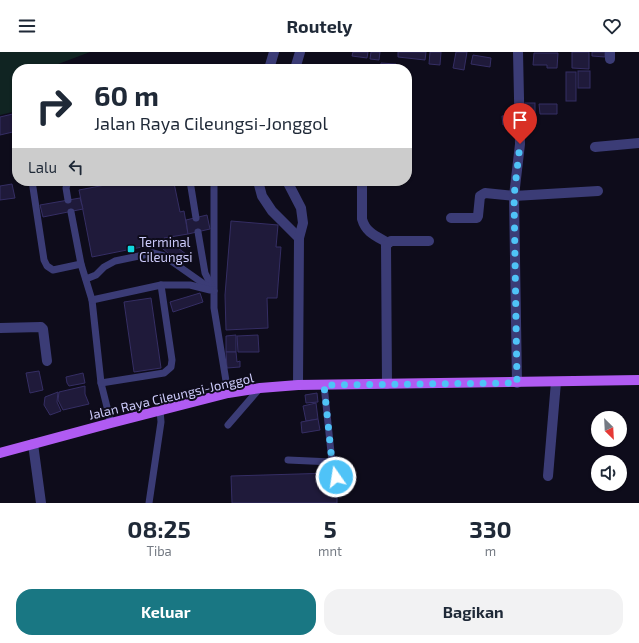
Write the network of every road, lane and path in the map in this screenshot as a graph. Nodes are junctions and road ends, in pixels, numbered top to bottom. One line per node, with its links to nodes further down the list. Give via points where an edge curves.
1 (274, 52): 4 (street)
2 (300, 52): 5 (street)
3 (518, 52): 16 (street, via 520,144)
4 (270, 64)
5 (296, 64)
6 (639, 143): 7 (street)
7 (595, 147)
8 (33, 186): 25 (lane, via 47,266 52,270)
9 (67, 186): 17 (lane)
10 (191, 186): 19 (lane)
11 (214, 186): 28 (lane)
12 (259, 186): 22 (street, via 262,196 272,211)
13 (290, 186): 22 (street, via 301,208 304,223)
14 (362, 186): 24 (street, via 364,226 367,231)
15 (598, 191): 16 (street)
16 (514, 196): 20 (street, via 482,194 477,218); 35 (street)
17 (68, 200)
18 (71, 212): 25 (lane)
19 (196, 218)
20 (451, 218)
21 (198, 232): 28 (lane, via 205,273)
22 (299, 238): 37 (street)
23 (429, 241): 24 (street)
24 (388, 243): 36 (street)
25 (81, 264): 26 (lane)
26 (86, 279): 28 (lane, via 115,261 153,253 164,256); 29 (lane)
27 (161, 285): 28 (lane, via 190,285); 29 (lane); 34 (lane, via 171,368 164,373)
28 (214, 291): 40 (lane, via 214,308)
29 (92, 300): 34 (lane)
30 (0, 328): 31 (street, via 41,327)
31 (47, 361)
32 (639, 380): 33 (main road, Jalan Raya Cileungsi-Jonggol)
33 (556, 382): 35 (main road, Jalan Raya Cileungsi-Jonggol); 48 (street)
34 (101, 383): 42 (lane)
35 (517, 383): 36 (main road, Jalan Raya Cileungsi-Jonggol)
36 (387, 384): 38 (main road, Jalan Raya Cileungsi-Jonggol)
37 (298, 385): 38 (main road, Jalan Raya Cileungsi-Jonggol); 39 (main road, Jalan Raya Cileungsi-Jonggol)
38 (324, 385): 47 (lane)
39 (260, 388): 40 (main road, Jalan Raya Cileungsi-Jonggol); 43 (lane)
40 (228, 393): 41 (main road, Jalan Raya Cileungsi-Jonggol)
41 (160, 410): 42 (main road, Jalan Raya Cileungsi-Jonggol); 51 (lane, via 161,422)
42 (111, 423): 44 (main road, Jalan Raya Cileungsi-Jonggol)
43 (228, 425)
44 (33, 444): 45 (main road, Jalan Raya Cileungsi-Jonggol); 50 (street)
45 (0, 453)
46 (288, 460): 47 (lane)
47 (332, 462): 49 (lane)
48 (548, 476)
49 (336, 477)
50 (41, 503)
51 (149, 503)

